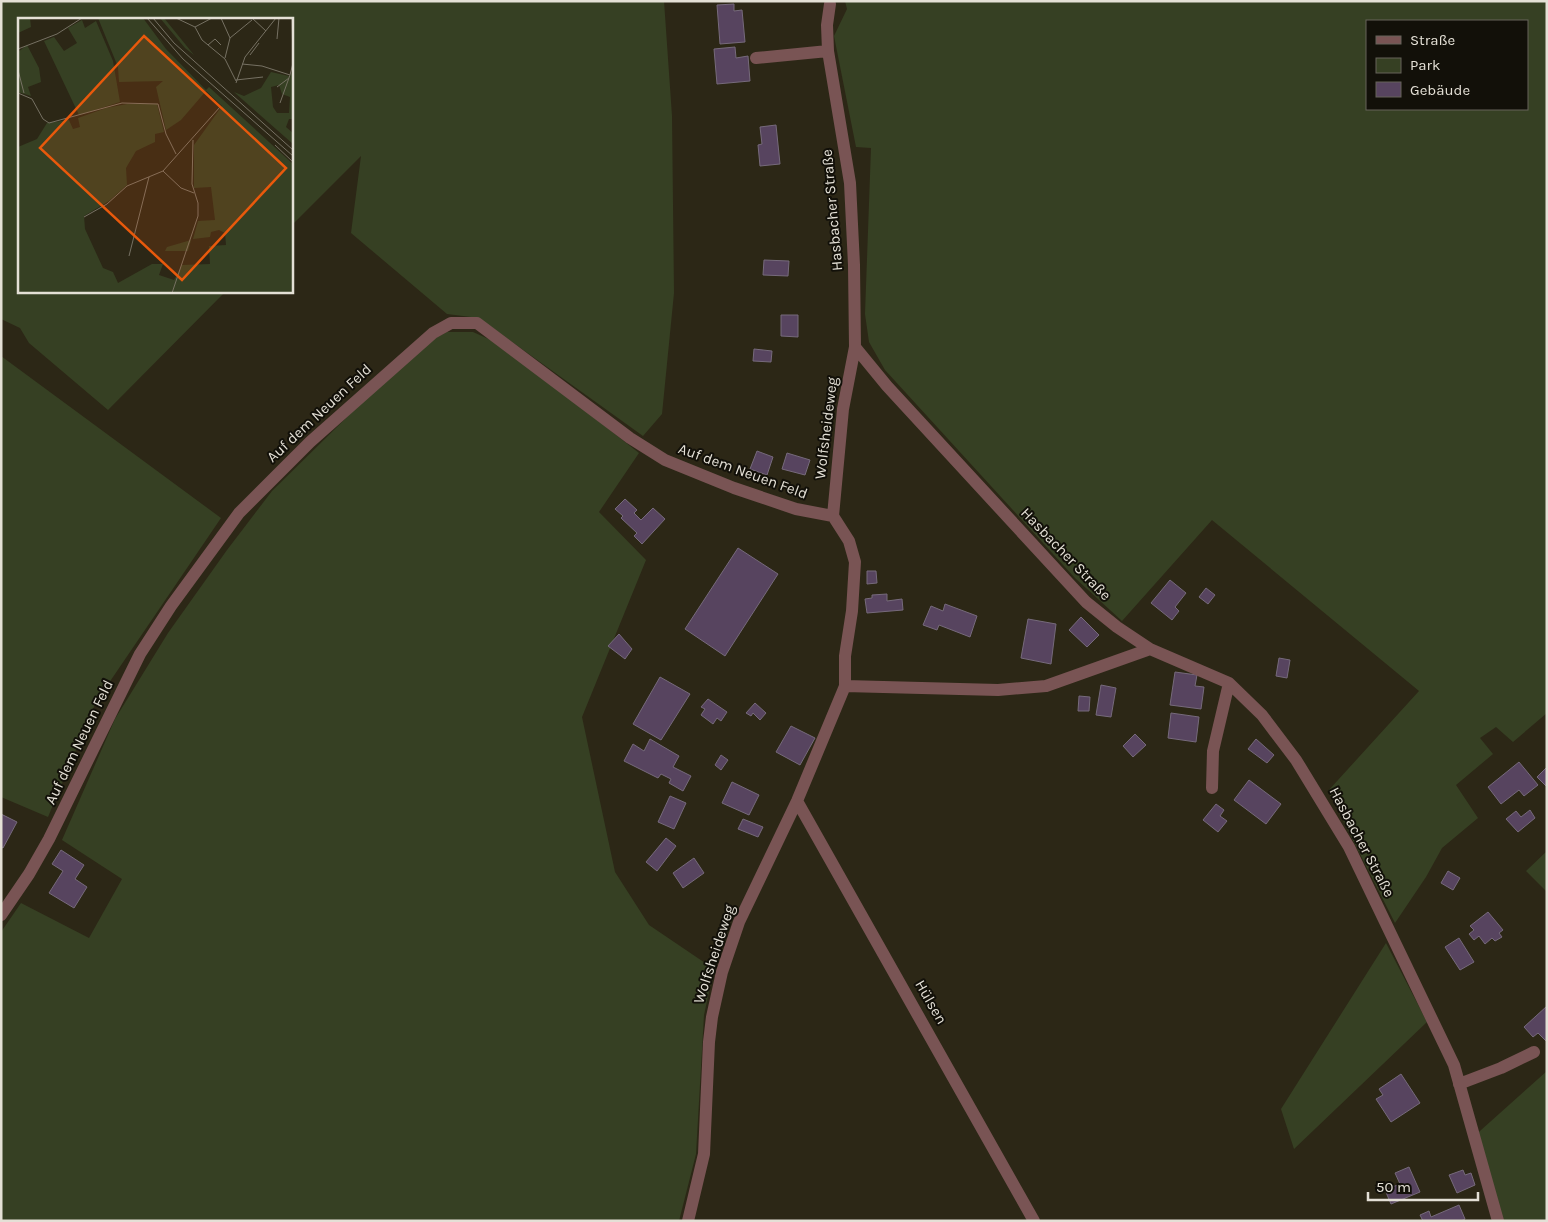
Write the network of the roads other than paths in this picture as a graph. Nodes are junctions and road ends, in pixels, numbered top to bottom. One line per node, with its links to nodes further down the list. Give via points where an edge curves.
1 (830, 4): 2 (street, Hasbacher Straße)
2 (828, 50): 3 (street); 4 (street, Hasbacher Straße, via 850,183)
3 (756, 58)
4 (855, 347): 5 (street, Wolfsheideweg, via 843,409); 6 (street, Hasbacher Straße, via 1086,602)
5 (833, 516): 8 (street, Wolfsheideweg, via 849,541 855,562); 11 (street, Auf dem Neuen Feld, via 787,506 665,460 630,438 477,323 451,324 433,332 310,442 239,513 140,654 49,839)
6 (1150, 649): 7 (street, Hasbacher Straße); 8 (street, via 1046,686 998,690)
7 (1229, 683): 9 (street, via 1213,751); 13 (street, Hasbacher Straße, via 1279,736 1324,802 1438,1030)
8 (845, 686): 10 (street, Wolfsheideweg)
9 (1212, 788)
10 (797, 800): 14 (street, Wolfsheideweg, via 738,922 716,995 709,1042 704,1154); 15 (street, Hülsen)
11 (1, 915)
12 (1534, 1052): 13 (street)
13 (1459, 1084): 16 (street, Hasbacher Straße)
14 (688, 1221)
15 (1034, 1221)
16 (1498, 1221)

